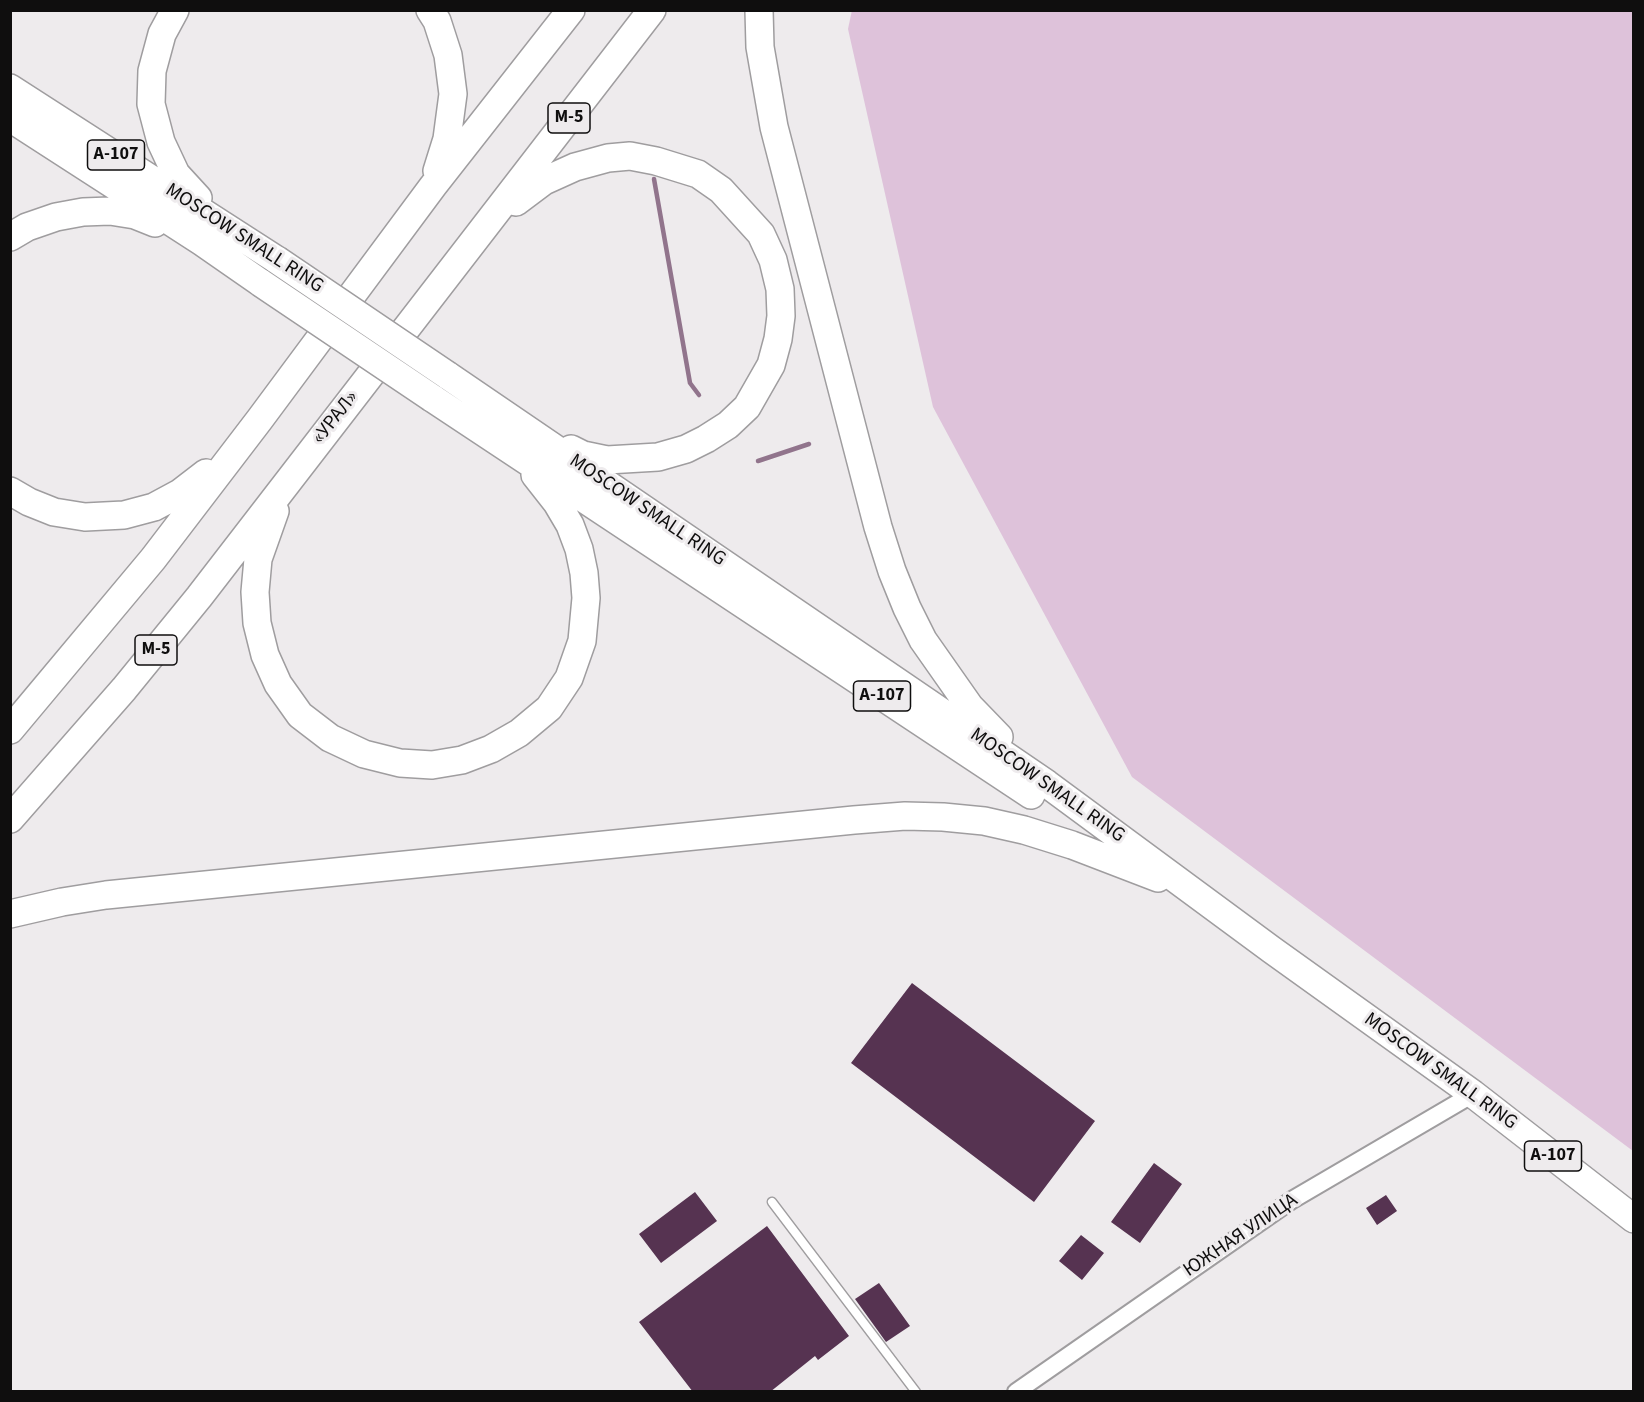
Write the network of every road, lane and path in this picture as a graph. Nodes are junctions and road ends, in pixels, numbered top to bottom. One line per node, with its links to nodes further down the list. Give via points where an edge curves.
1 (175, 10): 9 (highway, via 162,34 152,71 151,104 161,142 176,174)
2 (430, 10): 8 (highway, via 448,55 453,94 447,139)
3 (571, 10): 8 (highway)
4 (652, 10): 10 (highway, «УРАЛ» / М-5)
5 (759, 10): 19 (highway, via 760,47 774,127 892,570 923,640 947,676 970,707)
6 (10, 88): 9 (highway, MOSCOW SMALL RING / А-107)
7 (10, 118): 12 (highway, MOSCOW SMALL RING / А-107)
8 (433, 186): 14 (highway)
9 (221, 223): 13 (highway, MOSCOW SMALL RING / А-107, bridge)
10 (486, 225): 13 (highway, via 544,180 575,167 630,156 656,161 698,174 742,211 761,234 780,289 778,339 761,385 747,407 728,425 686,449 658,457 607,460 560,445); 16 (highway, «УРАЛ» / М-5)
11 (10, 237): 12 (highway, via 56,217 110,211 135,215)
12 (202, 242): 15 (highway, MOSCOW SMALL RING / А-107, bridge)
13 (512, 418): 19 (highway, MOSCOW SMALL RING / А-107)
14 (260, 419): 17 (highway, via 213,467 180,493 153,507 123,515 85,517 54,512); 18 (highway, via 153,558)
15 (494, 439): 16 (highway, via 544,484 570,525 585,581 582,640 569,678 549,708 519,733 462,760 432,765 400,763 364,754 330,738 300,715 278,684 257,623 256,581 258,559 271,519); 21 (highway, MOSCOW SMALL RING / А-107)
16 (292, 475): 20 (highway, «УРАЛ» / М-5, via 132,680)
17 (10, 491)
18 (10, 730)
19 (1047, 784): 23 (highway, MOSCOW SMALL RING / А-107)
20 (10, 819)
21 (1168, 883): 22 (highway, via 1136,868 1024,830 984,821 905,816 106,896); 23 (highway, MOSCOW SMALL RING / А-107)
22 (10, 914)
23 (1272, 950): 24 (highway, MOSCOW SMALL RING / А-107)
24 (1473, 1094): 26 (highway, MOSCOW SMALL RING / А-107); 28 (street, ЮЖНАЯ УЛИЦА, via 1292,1200)
25 (772, 1202): 27 (lane)
26 (1634, 1219)
27 (916, 1392)
28 (1016, 1392)

